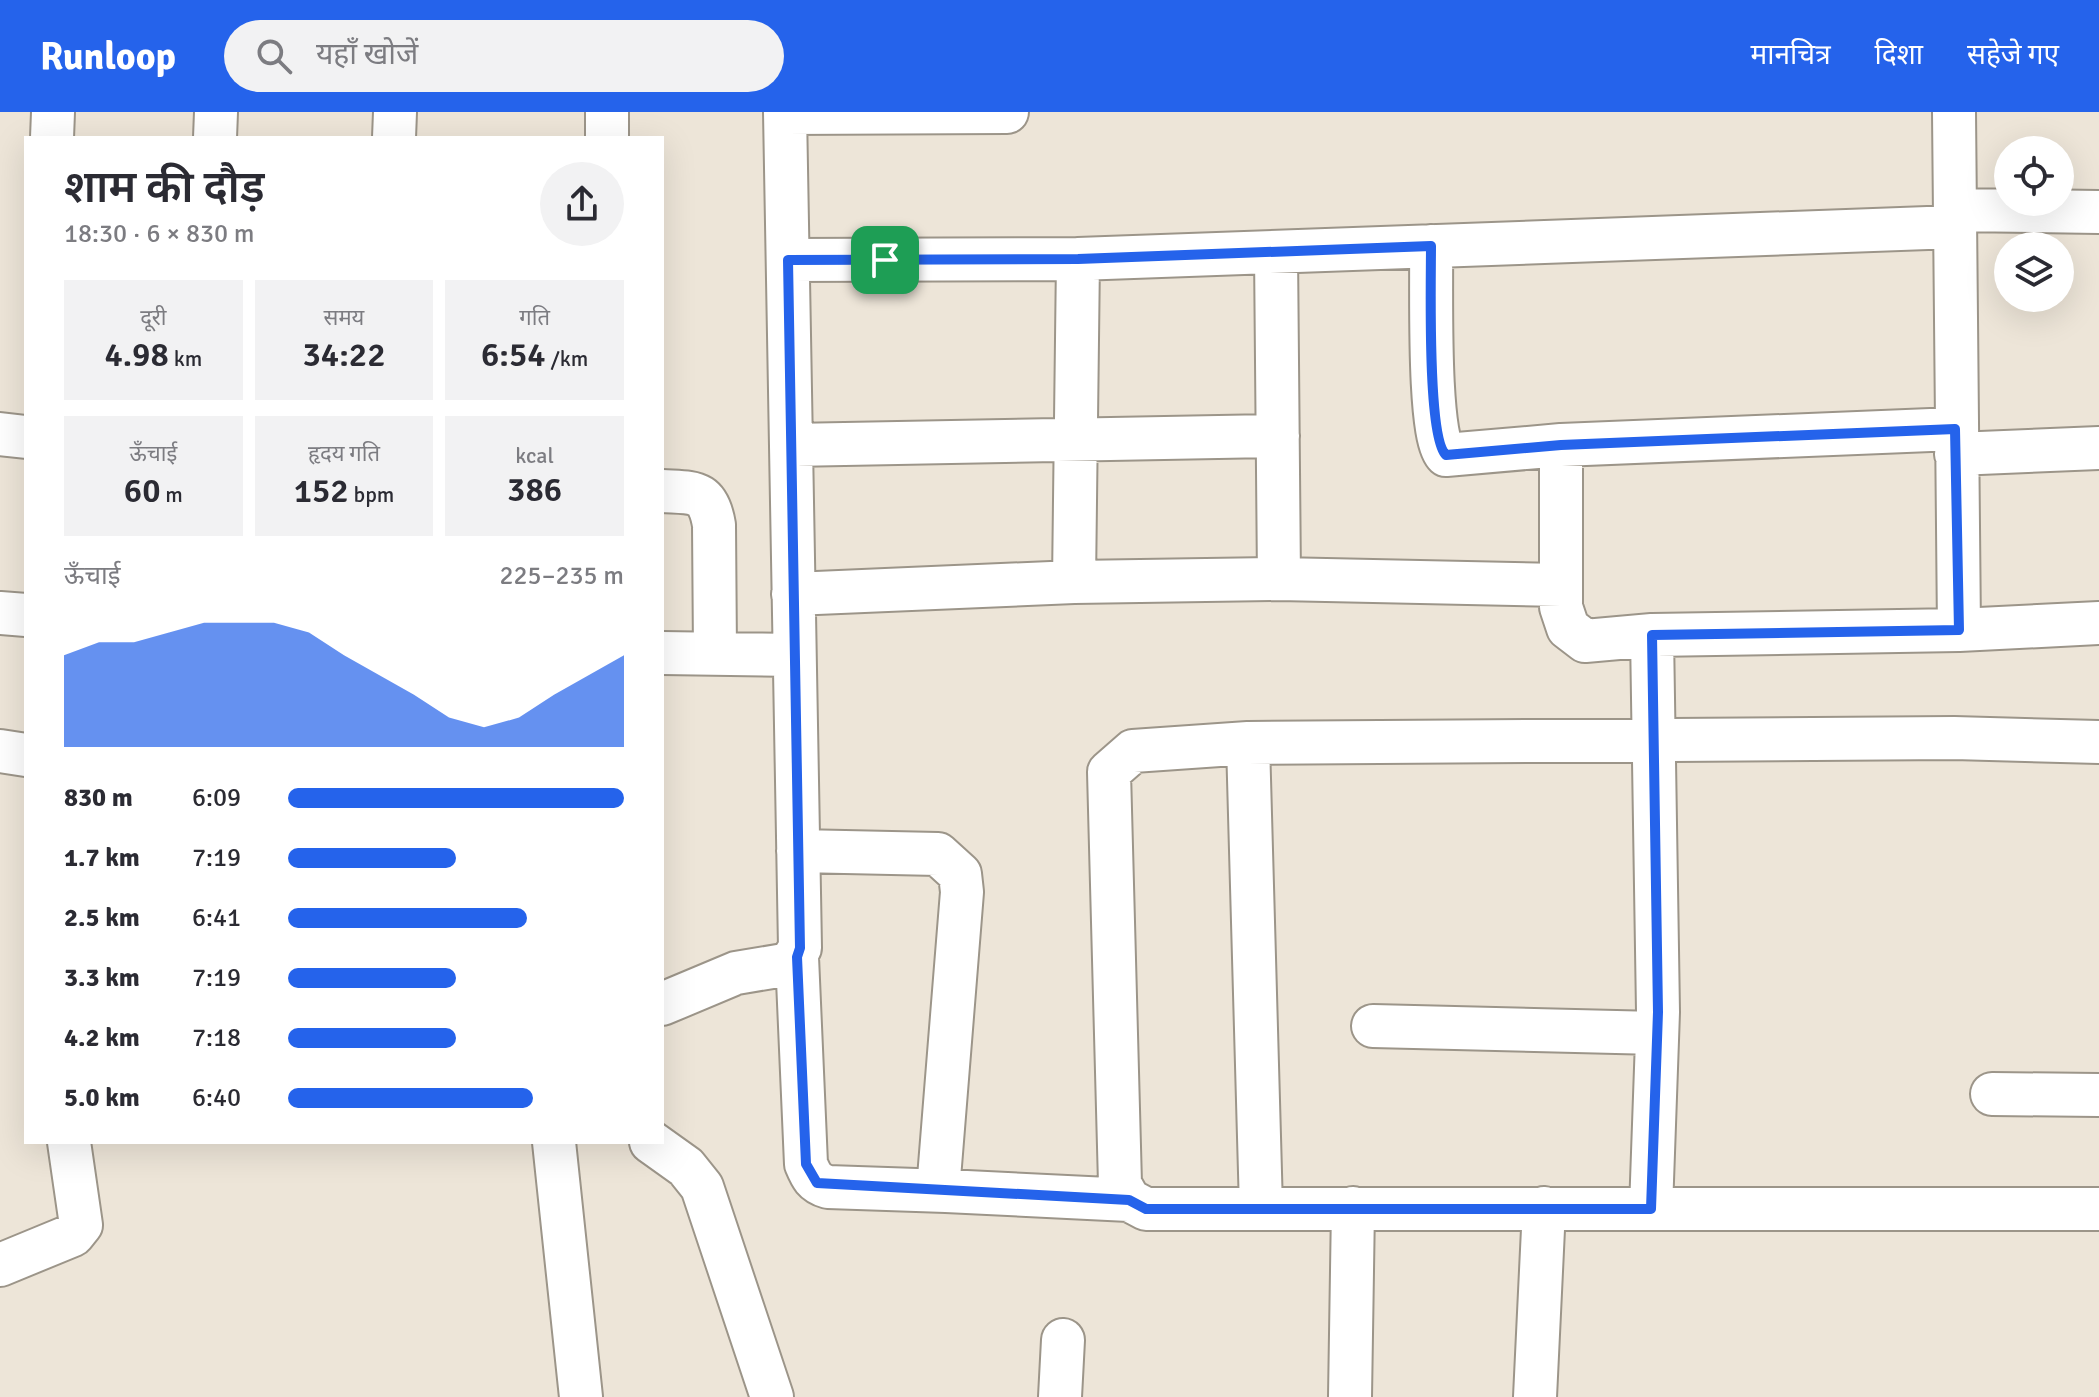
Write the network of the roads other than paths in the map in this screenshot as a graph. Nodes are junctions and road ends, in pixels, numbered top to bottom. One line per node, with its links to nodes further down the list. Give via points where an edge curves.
1 (53, 112): 8 (street)
2 (216, 112): 9 (street)
3 (395, 112): 10 (street)
4 (607, 112): 11 (street)
5 (785, 112): 6 (street); 17 (street)
6 (1007, 112)
7 (1954, 112): 13 (street)
8 (52, 136)
9 (215, 136)
10 (394, 136)
11 (607, 136)
12 (2099, 212): 13 (street)
13 (1955, 218): 14 (street); 22 (street)
14 (1431, 246): 15 (street); 24 (street, via 1434,408 1443,454)
15 (1276, 252): 16 (street); 19 (street)
16 (1078, 259): 17 (street); 21 (street)
17 (788, 260): 23 (street)
18 (0, 434): 20 (street)
19 (1278, 436): 21 (street); 27 (street)
20 (24, 437)
21 (1076, 440): 23 (street); 28 (street)
22 (1956, 441): 24 (street); 25 (street); 34 (street)
23 (791, 445): 30 (street)
24 (1561, 445): 29 (street)
25 (2099, 448)
26 (664, 491): 37 (street, via 695,493 711,507)
27 (1279, 579): 28 (street); 29 (street)
28 (1074, 582): 30 (street)
29 (1561, 585): 35 (street, via 1561,607 1575,636 1585,641)
30 (793, 594): 38 (street)
31 (0, 613): 32 (street)
32 (24, 615)
33 (2099, 623): 34 (street)
34 (1959, 630): 35 (street)
35 (1652, 635): 39 (street)
36 (664, 653): 37 (street)
37 (715, 653): 38 (street)
38 (794, 655): 44 (street)
39 (1653, 740): 40 (street); 41 (street); 48 (street)
40 (2099, 742)
41 (1248, 743): 55 (street, via 1133,751 1109,772 1120,1184); 56 (street)
42 (0, 751): 43 (street)
43 (24, 755)
44 (798, 851): 45 (street); 54 (street, via 938,854 960,874 939,1178)
45 (797, 957): 46 (street, via 780,967 736,973); 54 (street, via 806,1164 811,1176 828,1187)
46 (664, 1003)
47 (1373, 1026): 48 (street)
48 (1657, 1033): 59 (street)
49 (1992, 1094): 50 (street)
50 (2099, 1095)
51 (69, 1144): 61 (street, via 81,1225 73,1235)
52 (554, 1144): 63 (street)
53 (654, 1144): 64 (street, via 686,1167 702,1187)
54 (946, 1191): 55 (street)
55 (1129, 1200): 56 (street, via 1146,1209)
56 (1261, 1208): 57 (street)
57 (1353, 1208): 58 (street); 66 (street)
58 (1544, 1208): 59 (street); 67 (street)
59 (1651, 1209): 60 (street)
60 (2099, 1209)
61 (0, 1265)
62 (1063, 1340): 65 (street)
63 (581, 1397)
64 (772, 1397)
65 (1060, 1397)
66 (1350, 1397)
67 (1535, 1397)

